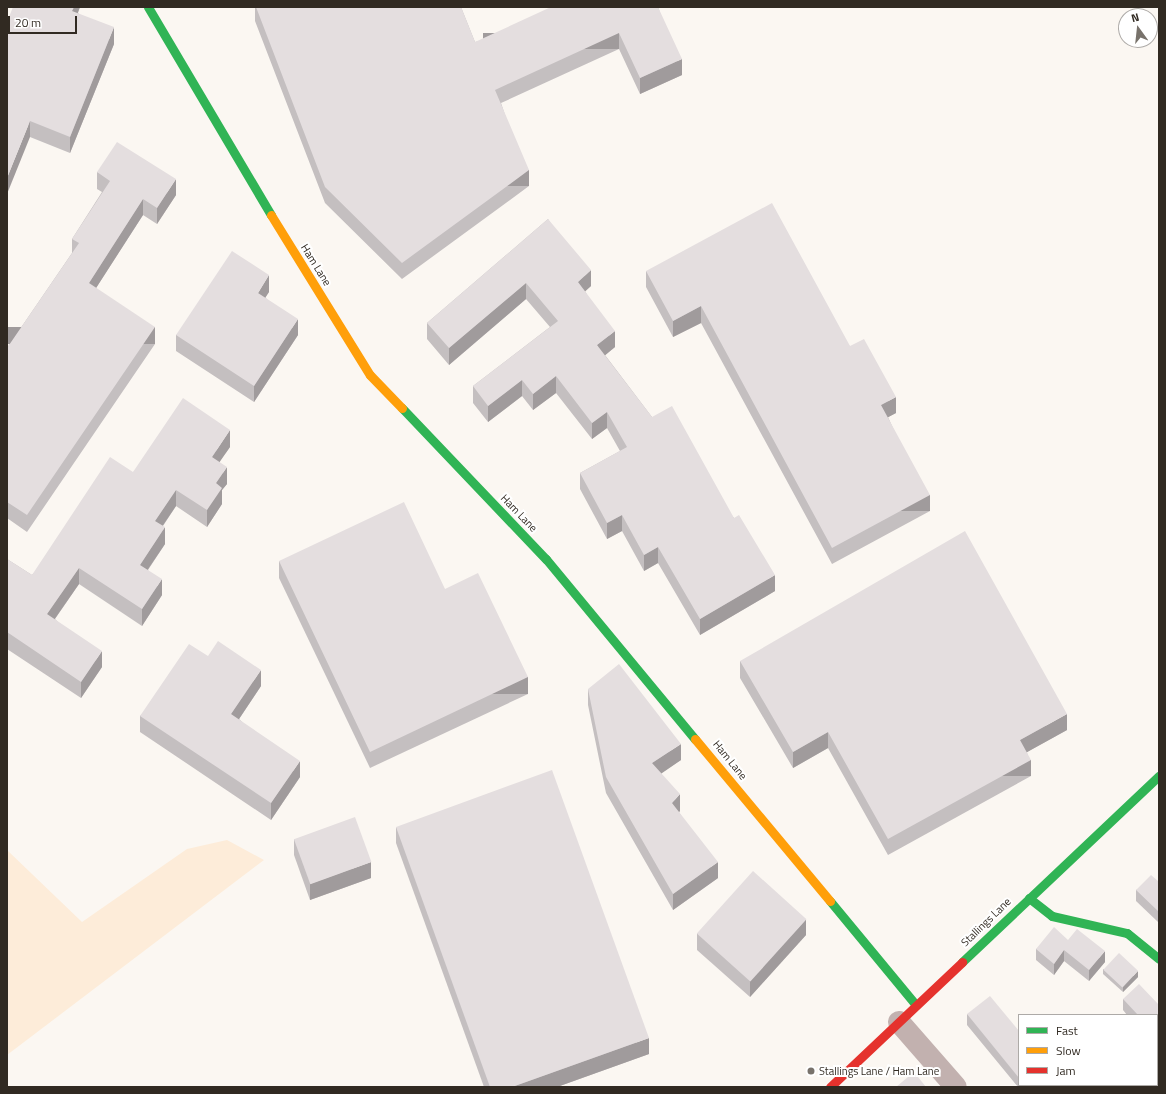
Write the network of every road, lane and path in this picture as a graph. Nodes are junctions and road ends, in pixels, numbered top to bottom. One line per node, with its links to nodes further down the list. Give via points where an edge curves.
1 (148, 7): 5 (street, Ham Lane, via 227,144 370,375 546,559)
2 (1159, 776): 3 (street, Stallings Lane)
3 (1029, 898): 4 (street, via 1052,916 1127,933); 5 (street, Stallings Lane)
4 (1159, 959)
5 (916, 1005): 6 (street, Stallings Lane)
6 (899, 1022): 7 (street, Stallings Lane); 8 (street)
7 (830, 1087)
8 (956, 1087)

